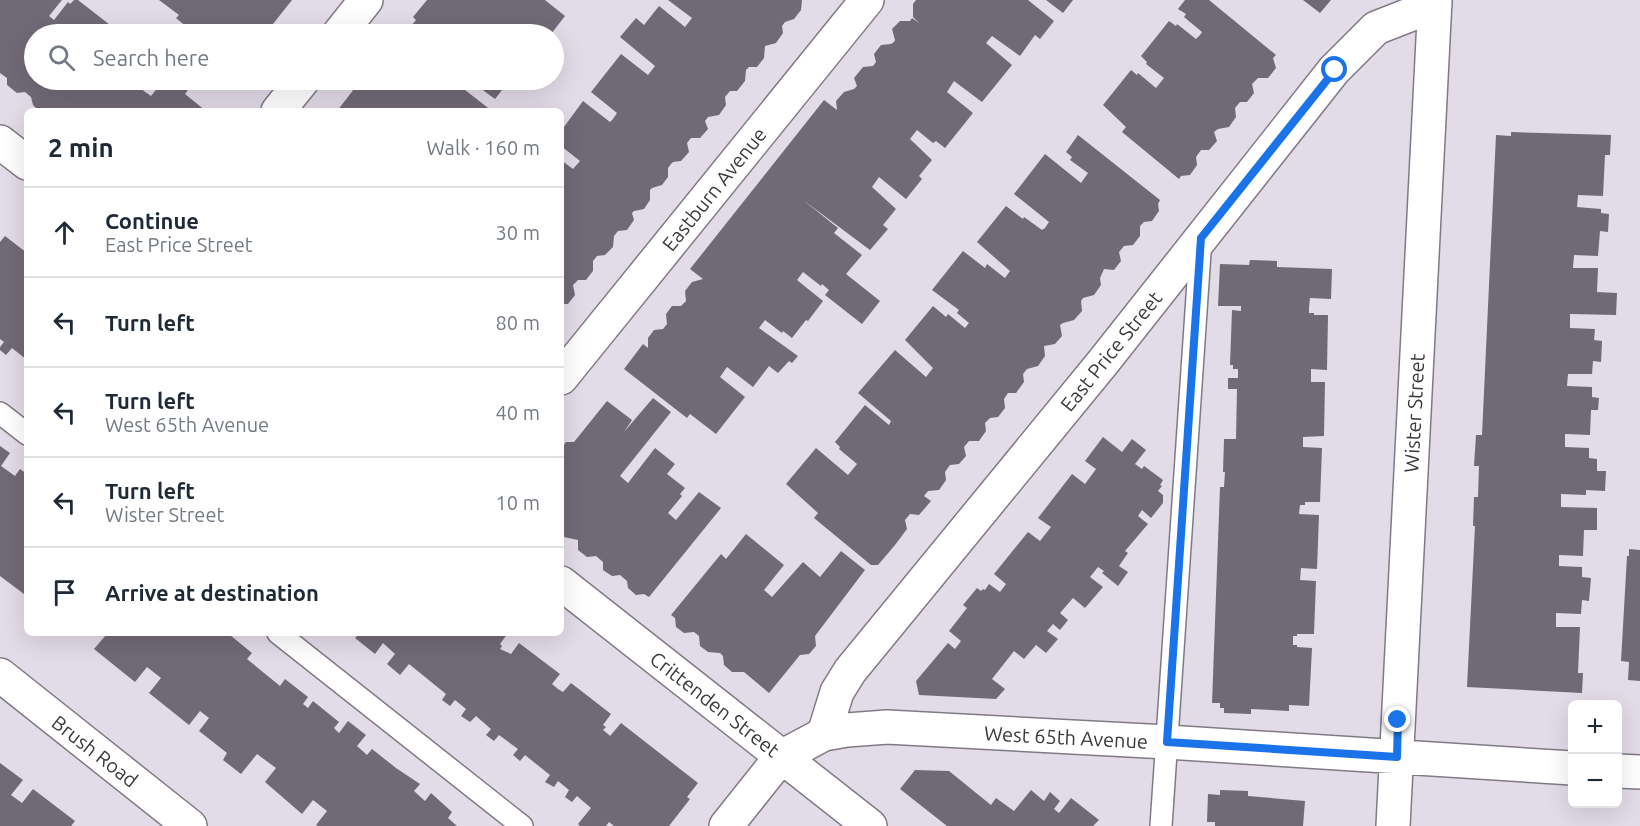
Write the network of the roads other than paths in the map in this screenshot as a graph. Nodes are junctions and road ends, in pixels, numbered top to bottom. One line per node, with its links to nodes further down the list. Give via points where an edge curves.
1 (366, 0): 4 (street)
2 (867, 0): 10 (street, Eastburn Avenue)
3 (1435, 3): 9 (street, East Price Street, via 1376,28 1368,36 1335,70); 19 (street, Wister Street)
4 (347, 24)
5 (295, 90): 6 (street)
6 (280, 108)
7 (0, 142): 8 (street)
8 (24, 162)
9 (1201, 238): 16 (street, East Price Street, via 850,671 837,692); 17 (lane)
10 (564, 374)
11 (0, 413): 12 (lane)
12 (24, 432)
13 (564, 585): 18 (street, Crittenden Street)
14 (282, 636): 24 (lane)
15 (0, 675): 23 (street, Brush Road)
16 (825, 734): 17 (street, West 65th Avenue, via 887,727); 18 (street, West 65th Avenue)
17 (1167, 742): 19 (street, West 65th Avenue); 27 (lane)
18 (781, 757): 25 (street); 26 (street, Crittenden Street)
19 (1397, 757): 20 (street, West 65th Avenue); 28 (street, Wister Street)
20 (1568, 768)
21 (1622, 771): 22 (street)
22 (1640, 772)
23 (190, 826)
24 (522, 826)
25 (726, 826)
26 (870, 826)
27 (1161, 826)
28 (1393, 826)

